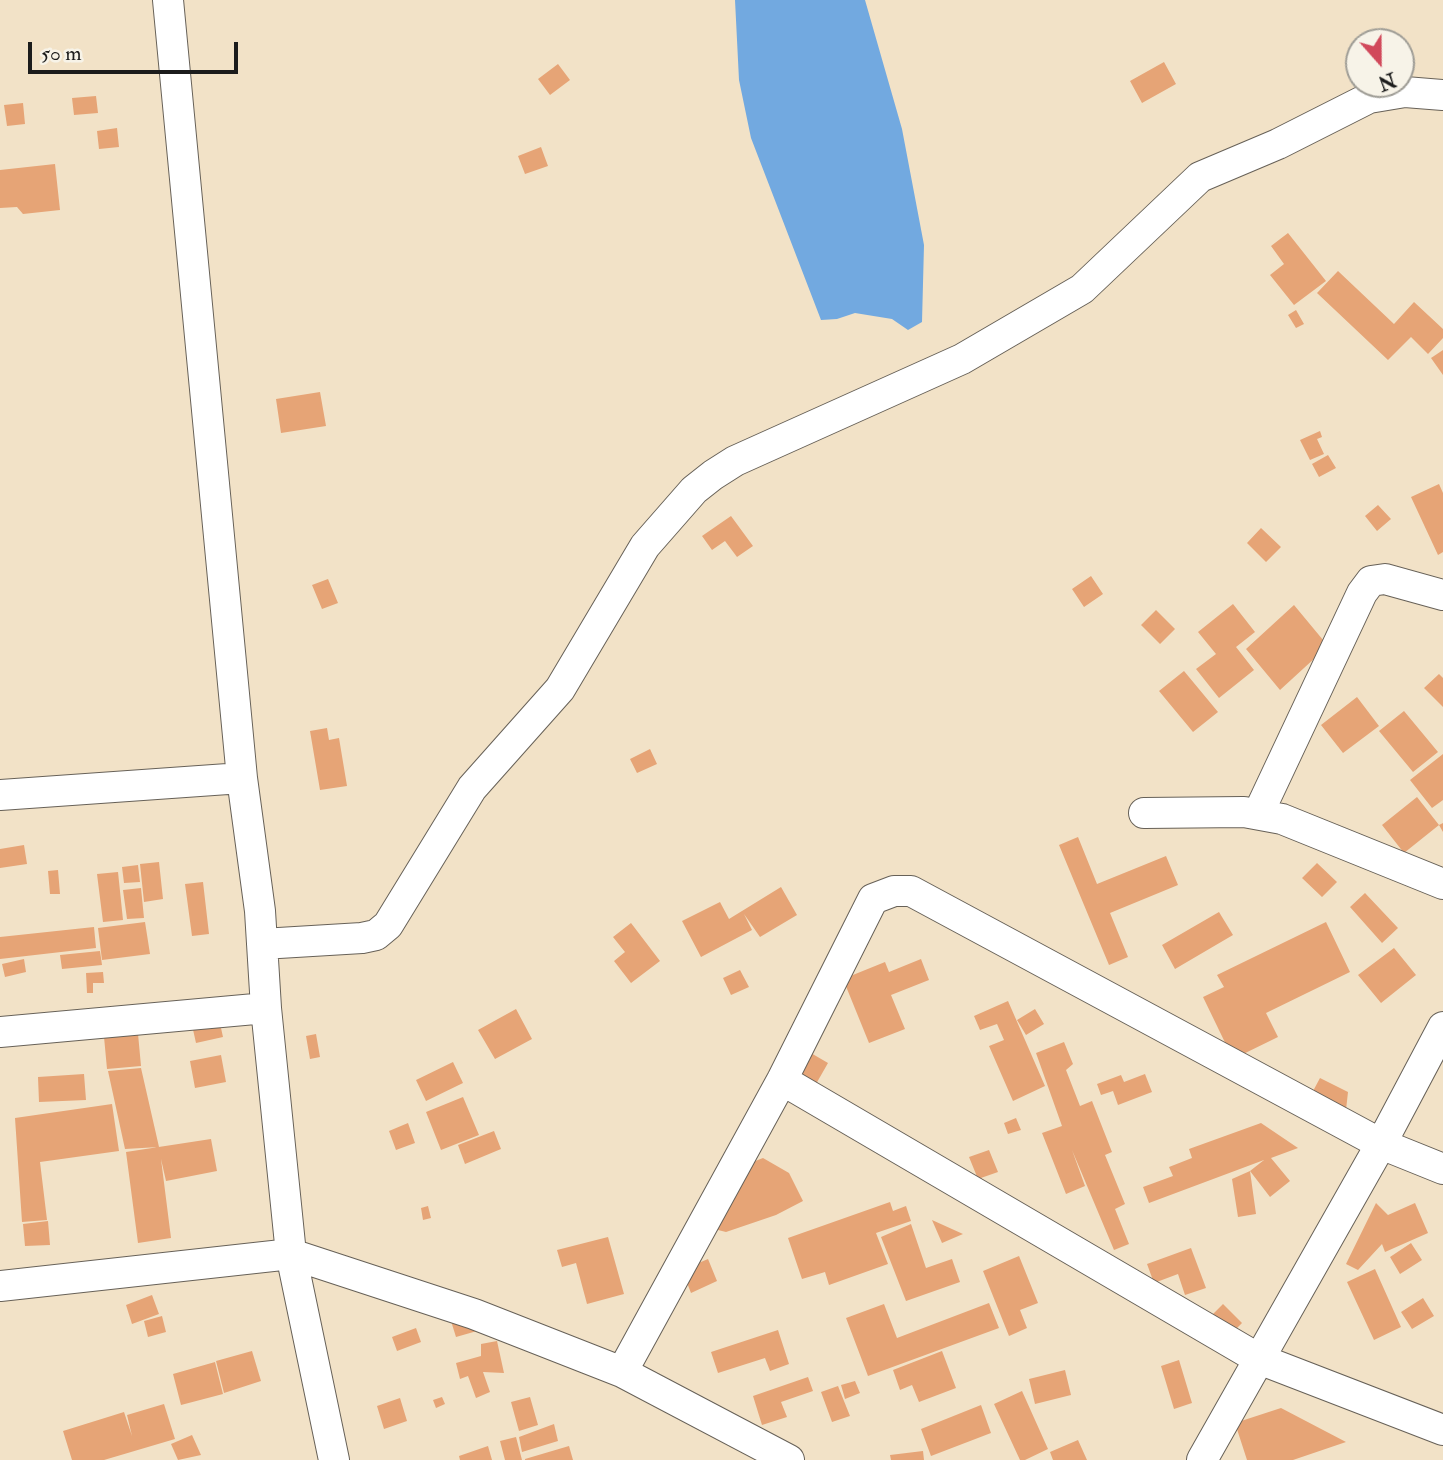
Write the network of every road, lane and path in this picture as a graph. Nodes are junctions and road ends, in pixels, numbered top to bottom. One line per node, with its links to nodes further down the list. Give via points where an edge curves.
1 (168, 0): 4 (street)
2 (1443, 95): 9 (street, via 1405,92 1369,98 1200,177 1082,289 962,359 713,475 645,546 560,689 472,788 388,925 376,935 362,938)
3 (1443, 595): 7 (street, via 1385,579 1371,582)
4 (242, 778): 5 (street); 9 (street)
5 (0, 795)
6 (1144, 813): 7 (street)
7 (1258, 814): 8 (street, via 1282,819)
8 (1443, 884)
9 (262, 944): 10 (street)
10 (266, 1008): 12 (street); 16 (street)
11 (1443, 1027): 14 (street)
12 (0, 1032)
13 (782, 1080): 14 (street, via 873,899 894,891 911,891); 18 (street); 19 (street)
14 (1381, 1144): 15 (street); 18 (street)
15 (1443, 1168)
16 (291, 1254): 17 (street); 19 (street, via 474,1314); 21 (street)
17 (0, 1286)
18 (1259, 1359): 20 (street); 23 (street)
19 (622, 1372): 22 (street)
20 (1443, 1430)
21 (334, 1460)
22 (789, 1460)
23 (1202, 1460)

